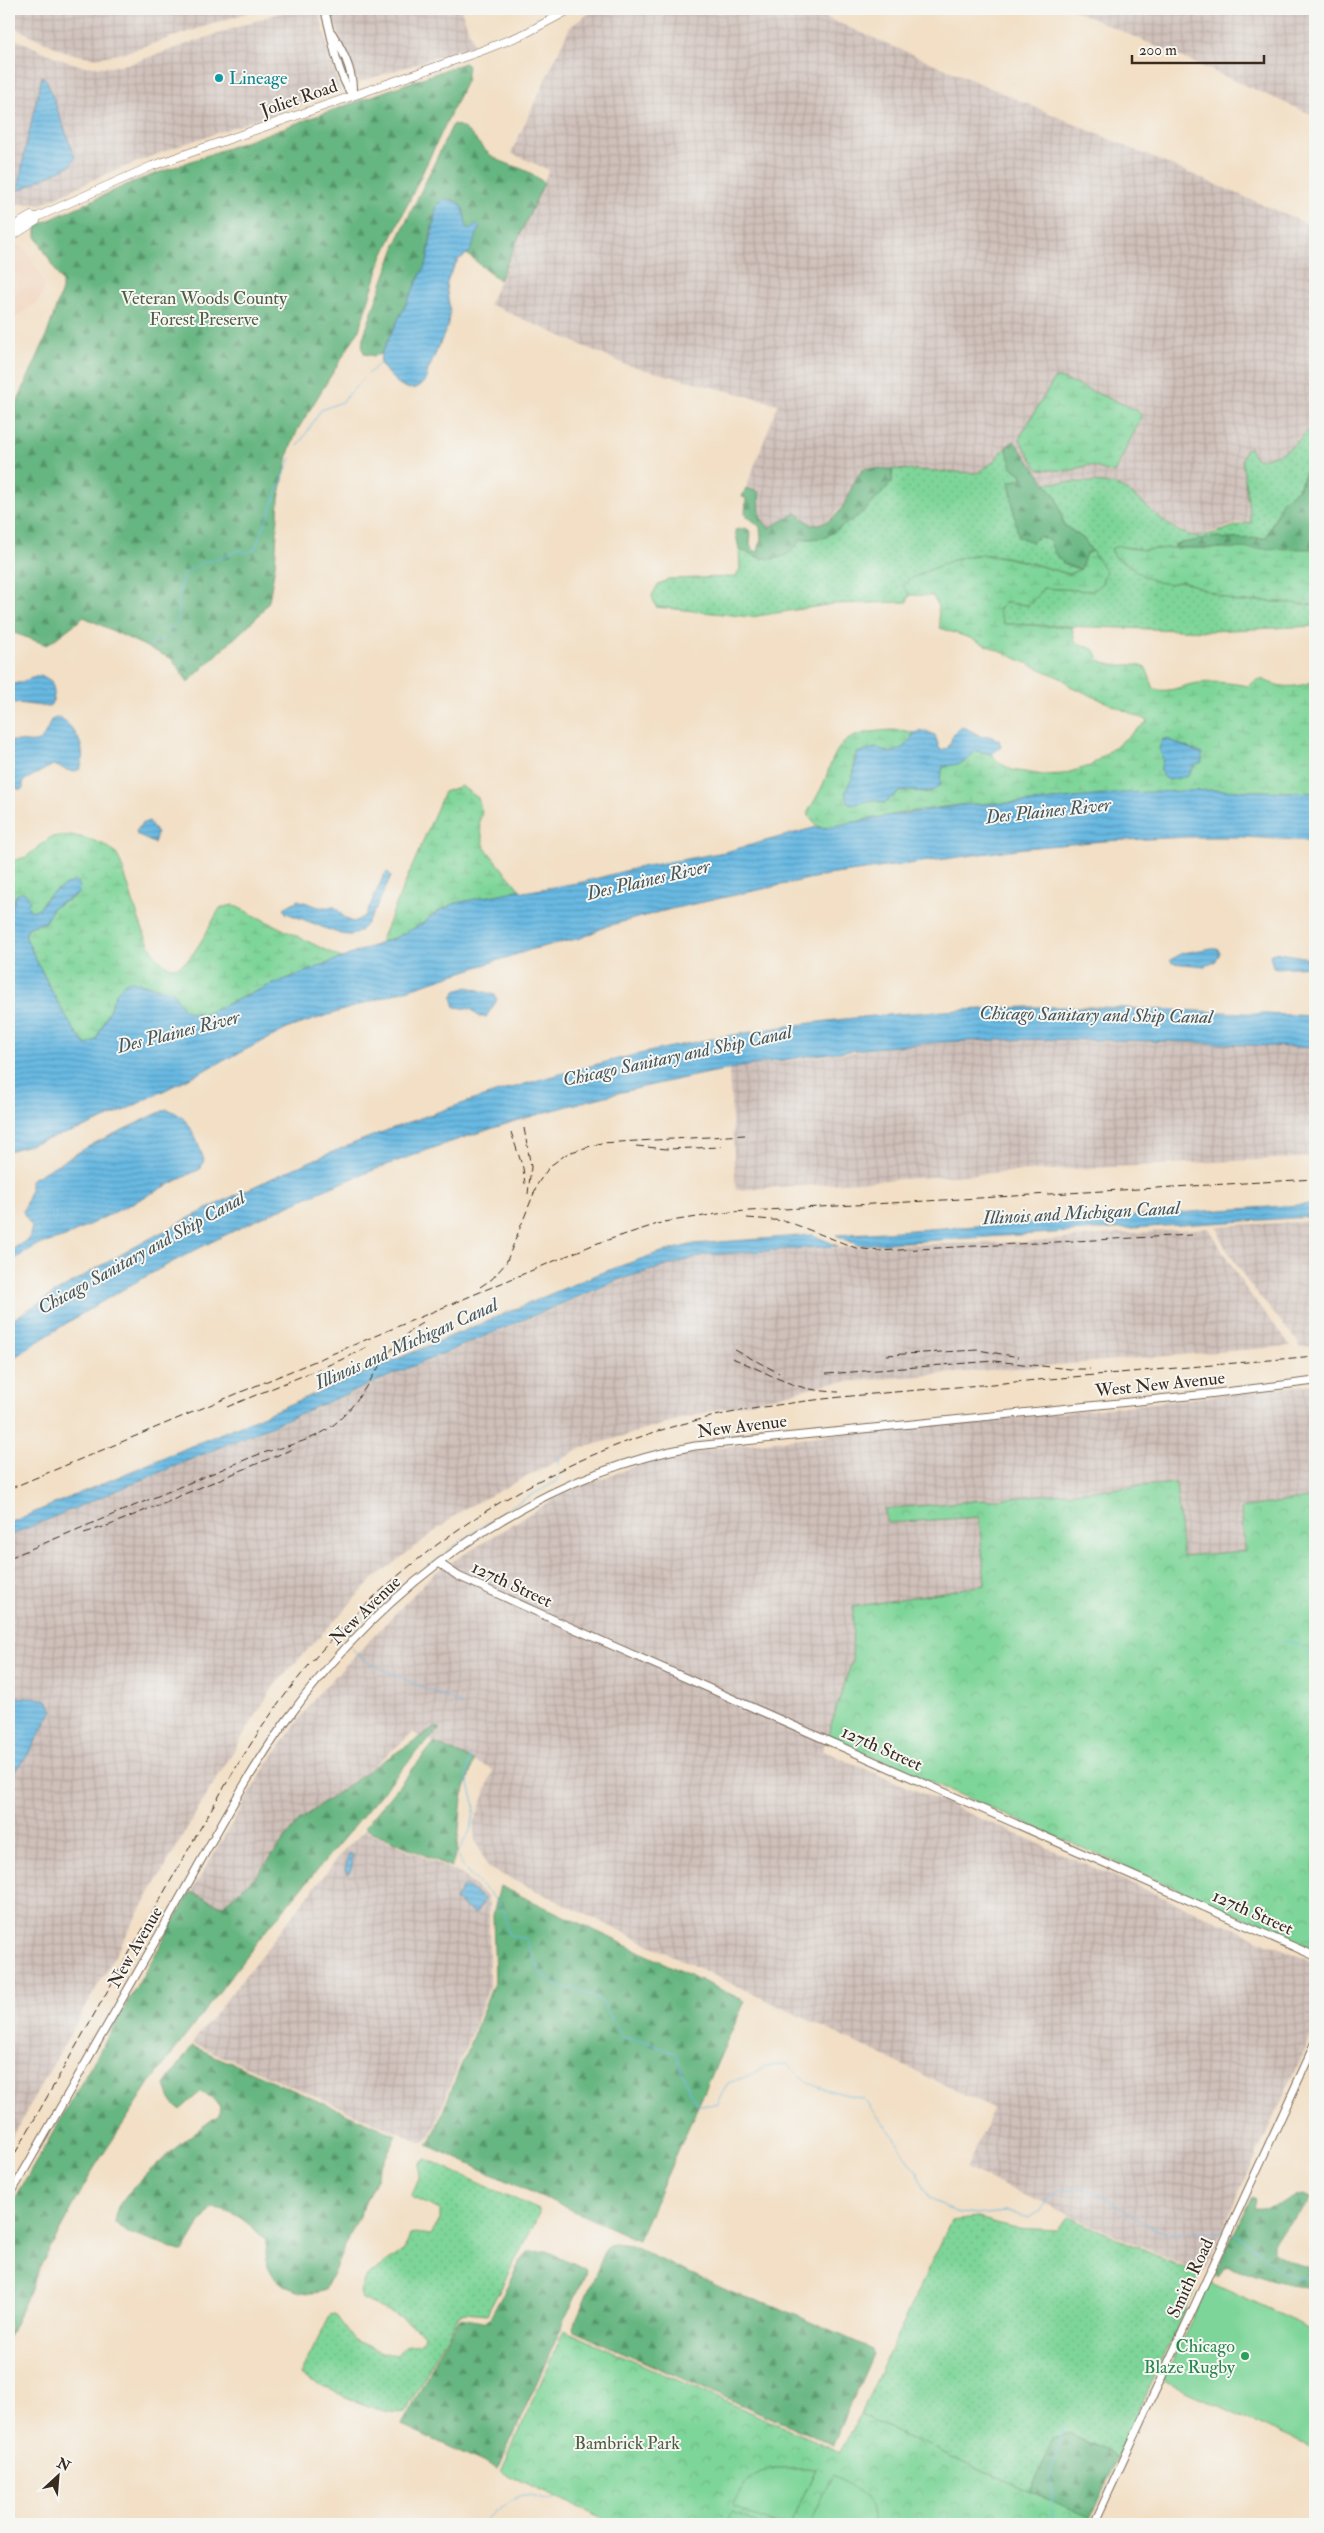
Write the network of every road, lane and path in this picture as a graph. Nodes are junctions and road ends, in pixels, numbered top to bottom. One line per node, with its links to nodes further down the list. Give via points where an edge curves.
1 (324, 9): 3 (main road, via 354,82)
2 (571, 9): 3 (main road, Joliet Road, via 481,52)
3 (352, 95): 4 (main road, Joliet Road, via 152,166)
4 (37, 217): 5 (main road, Joliet Road, via 31,216); 6 (main road, Joliet Road, via 36,221)
5 (9, 228)
6 (9, 238)
7 (1315, 1381): 8 (main road, West New Avenue)
8 (1008, 1414): 9 (main road, New Avenue, via 732,1442 656,1455 596,1474 540,1499)
9 (439, 1564): 10 (main road, 127th Street, via 458,1576 559,1622); 12 (main road, New Avenue, via 393,1602 344,1650 276,1736)
10 (1315, 1956)
11 (1315, 2044): 13 (main road, Smith Road)
12 (9, 2197)
13 (1094, 2524)

